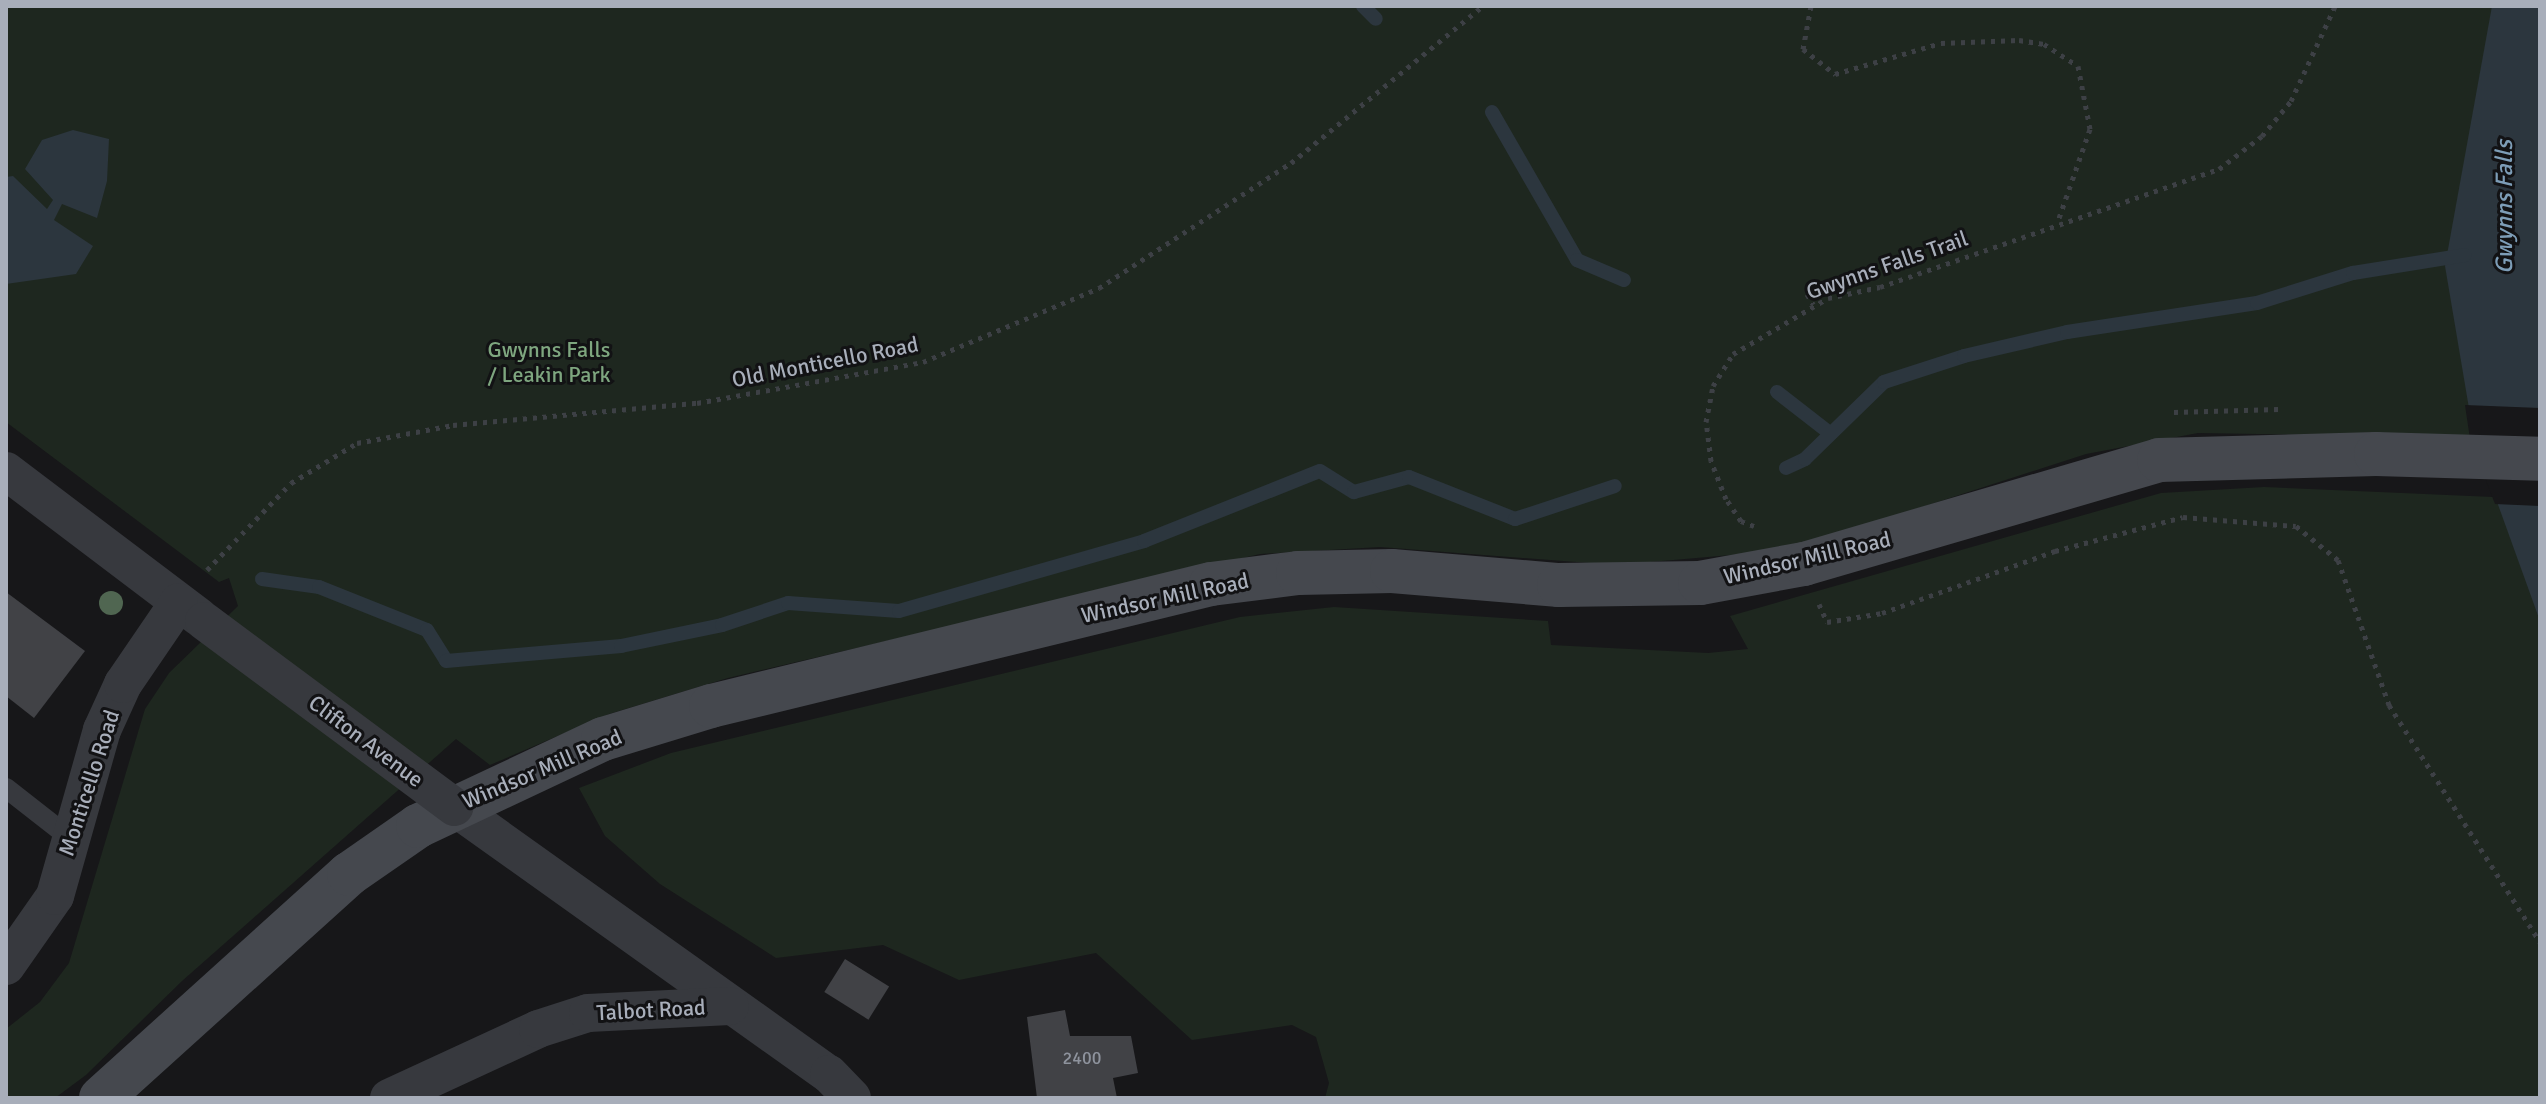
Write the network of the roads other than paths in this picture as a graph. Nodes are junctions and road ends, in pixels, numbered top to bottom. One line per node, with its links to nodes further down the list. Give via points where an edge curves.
1 (2540, 459): 8 (main road, Windsor Mill Road, via 2376,454 2159,460 1804,564 1700,583 1640,586 1392,571 1298,573 1211,584 711,706 603,739 445,811 349,874)
2 (6, 471): 3 (street, Clifton Avenue)
3 (192, 611): 5 (street, Monticello Road, via 123,684); 7 (street, Clifton Avenue, bridge)
4 (6, 788): 5 (lane)
5 (70, 838): 6 (street, Monticello Road, via 55,896)
6 (6, 966)
7 (730, 1006): 9 (street, Talbot Road, via 588,1013 538,1029); 10 (street, Talbot Road, via 829,1074)
8 (101, 1098)
9 (389, 1098)
10 (852, 1098)

